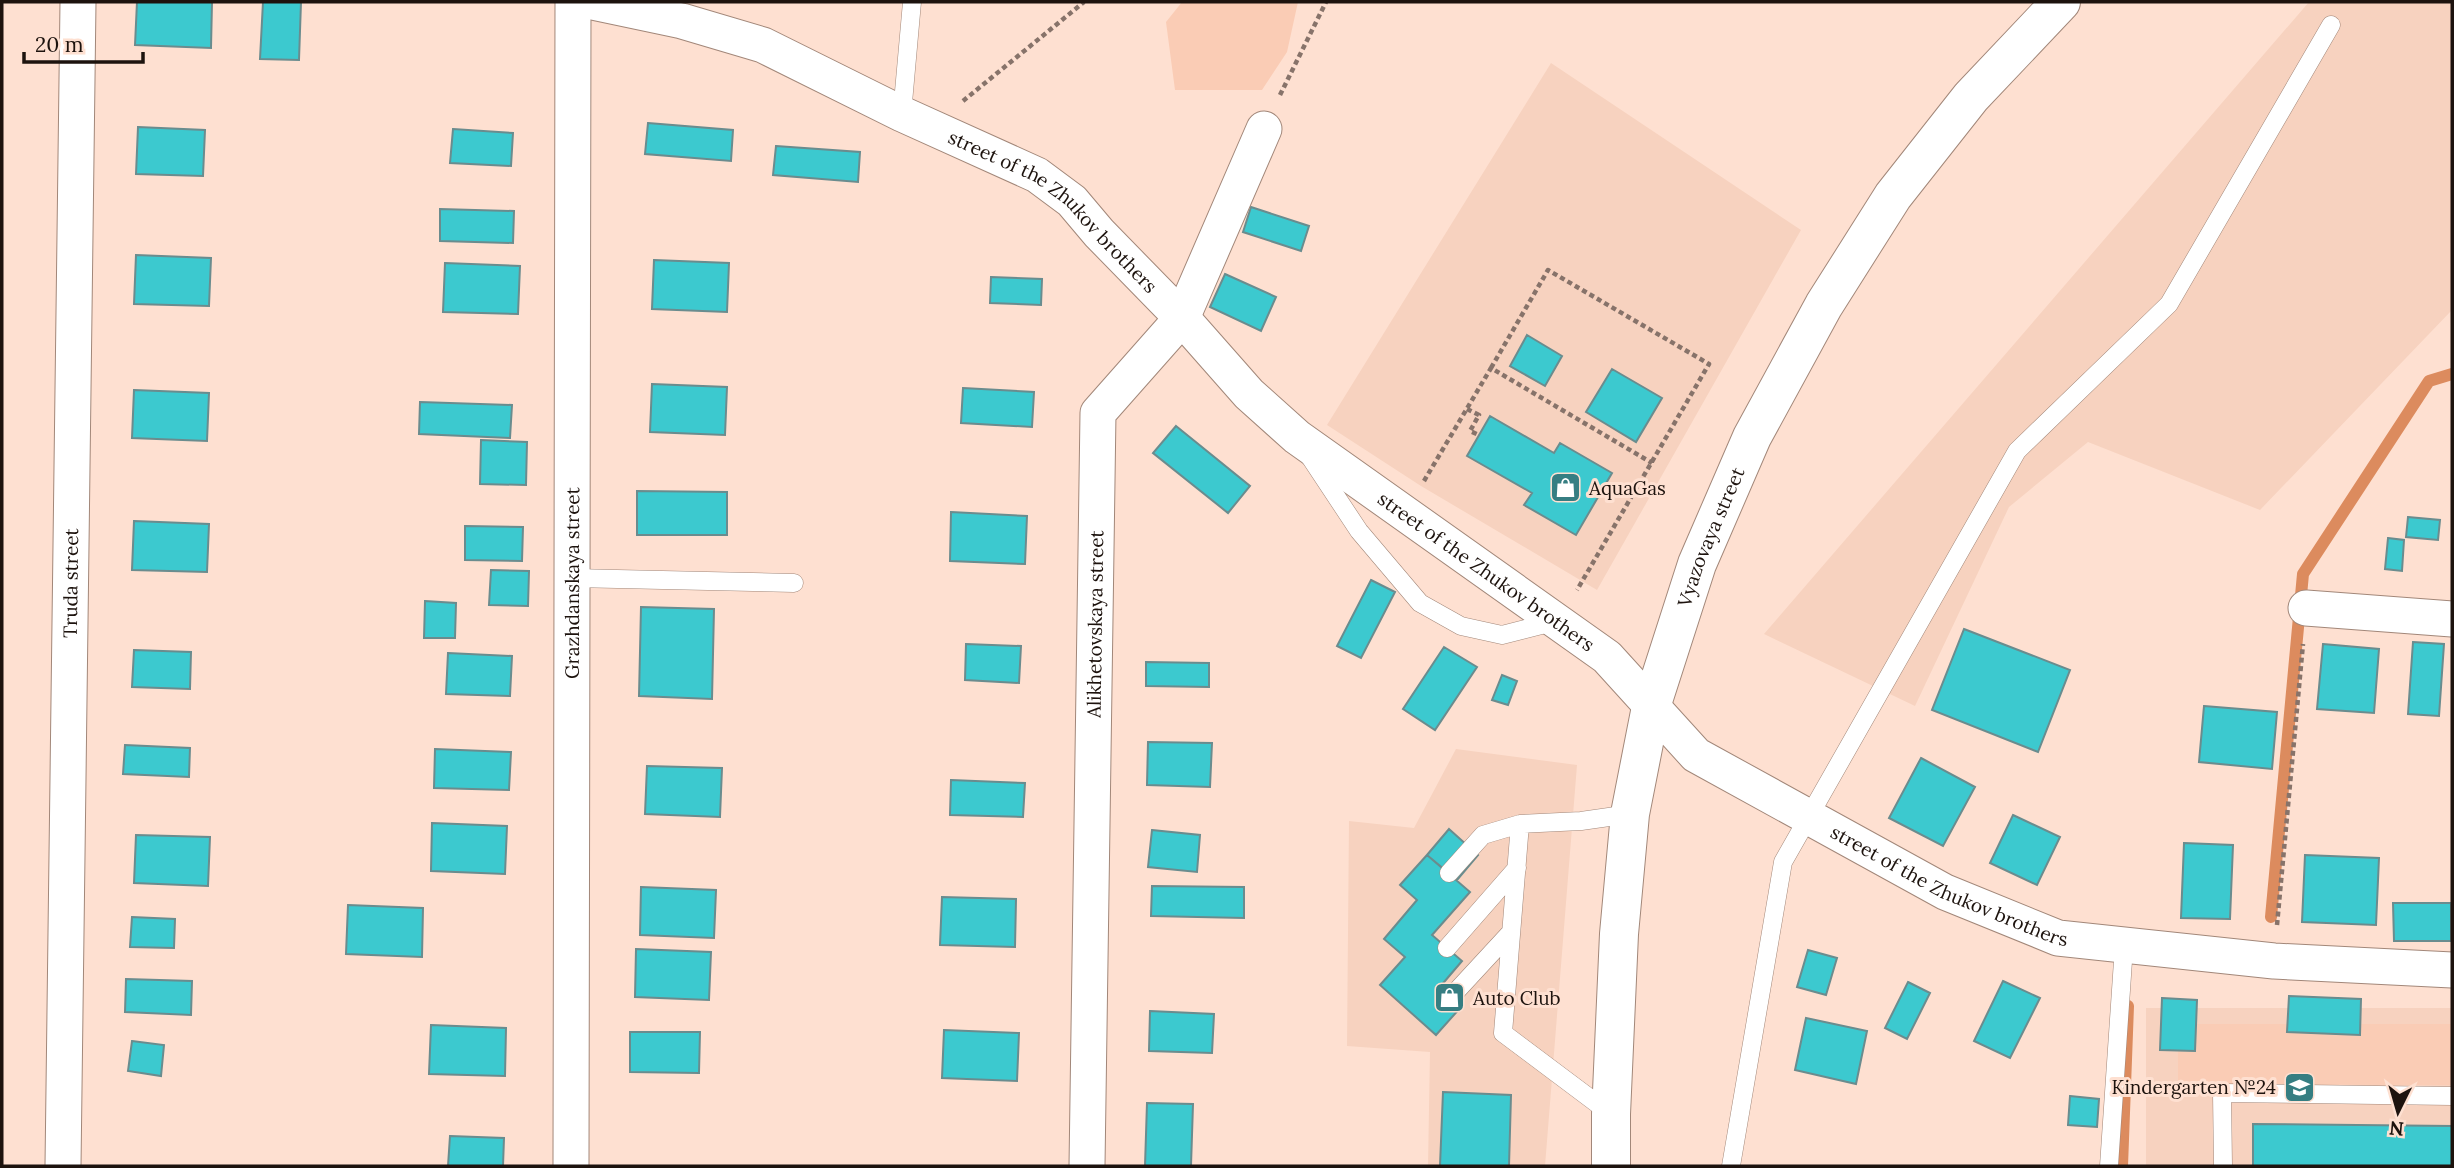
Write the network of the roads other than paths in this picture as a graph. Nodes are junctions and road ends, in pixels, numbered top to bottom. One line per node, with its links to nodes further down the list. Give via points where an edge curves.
1 (78, 2): 30 (street, Truda street)
2 (573, 2): 12 (street, Grazhdanskaya street)
3 (592, 2): 6 (street, street of the Zhukov brothers)
4 (912, 2): 8 (lane)
5 (2060, 2): 17 (street, Vyazovaya street, via 1970,97 1894,196 1824,305 1752,437 1703,552)
6 (682, 11): 8 (street, street of the Zhukov brothers, via 763,45)
7 (2331, 24): 19 (lane, via 2169,304 2017,451)
8 (916, 121): 10 (street, street of the Zhukov brothers, via 1037,175 1072,201)
9 (1264, 129): 10 (street, Alikhetovskaya street)
10 (1182, 318): 11 (street, street of the Zhukov brothers, via 1250,394); 32 (street, Alikhetovskaya street, via 1098,413)
11 (1297, 437): 16 (street, street of the Zhukov brothers); 16 (lane, via 1359,531 1420,603 1461,626 1502,635)
12 (572, 578): 13 (lane); 31 (street, Grazhdanskaya street)
13 (794, 583)
14 (2306, 608): 15 (street)
15 (2452, 619)
16 (1558, 621): 17 (street, street of the Zhukov brothers, via 1607,657)
17 (1651, 707): 18 (street, Vyazovaya street); 19 (street, street of the Zhukov brothers, via 1696,755)
18 (1630, 814): 20 (lane); 29 (street, Vyazovaya street)
19 (1810, 816): 24 (street, street of the Zhukov brothers, via 1945,892 2058,938); 34 (lane, via 1783,862)
20 (1520, 824): 21 (lane); 22 (lane, via 1483,835)
21 (1517, 868): 23 (lane); 25 (lane)
22 (1449, 873)
23 (1511, 932): 27 (lane); 29 (lane, via 1503,1033)
24 (2124, 946): 26 (street, street of the Zhukov brothers, via 2274,961); 35 (lane)
25 (1447, 948)
26 (2452, 970)
27 (1450, 998)
28 (2452, 1096): 36 (lane, via 2222,1093)
29 (1611, 1114): 33 (street, Vyazovaya street)
30 (63, 1166)
31 (571, 1166)
32 (1087, 1166)
33 (1611, 1166)
34 (1731, 1166)
35 (2109, 1166)
36 (2223, 1166)

